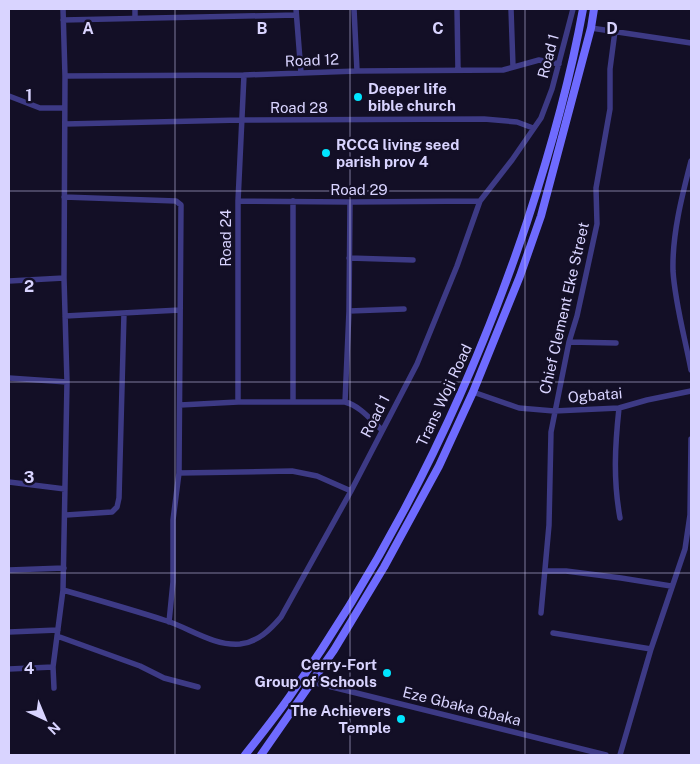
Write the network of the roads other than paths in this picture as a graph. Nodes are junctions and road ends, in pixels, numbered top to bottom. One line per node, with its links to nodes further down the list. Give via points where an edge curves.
1 (63, 9): 13 (street)
2 (135, 9): 12 (street)
3 (239, 9): 11 (street)
4 (354, 9): 20 (street)
5 (456, 9): 19 (street)
6 (511, 9): 18 (street)
7 (573, 9): 17 (street, Road 1)
8 (583, 9): 63 (main road, Trans Woji Road, via 557,123 508,280 462,392)
9 (594, 9): 14 (main road, Trans Woji Road)
10 (296, 12): 11 (street); 21 (street)
11 (239, 16): 12 (street)
12 (135, 18): 13 (street)
13 (63, 20): 23 (street)
14 (592, 28): 15 (street); 50 (main road, Trans Woji Road, via 541,216)
15 (615, 31): 16 (street); 44 (street, Chief Clement Eke Street, via 610,69 610,109 596,188 597,224)
16 (691, 43)
17 (559, 64): 18 (street, Road 12, via 539,60); 28 (street, Road 1, via 541,118)
18 (513, 67): 19 (street, Road 12)
19 (458, 70): 20 (street, Road 12)
20 (357, 71): 21 (street, Road 12)
21 (301, 73): 22 (street, Road 12)
22 (244, 75): 23 (street, Road 12); 26 (street, Road 24)
23 (65, 76): 25 (street)
24 (9, 96): 25 (street, via 40,108)
25 (64, 108): 27 (street)
26 (241, 120): 27 (street, Road 28); 28 (street, Road 28, via 484,119 517,122); 31 (street, Road 24)
27 (65, 124): 30 (street)
28 (533, 128): 33 (street, Road 1)
29 (691, 161): 46 (street, via 678,217 673,264)
30 (64, 197): 37 (street); 40 (street, via 179,202)
31 (238, 201): 32 (street, Road 29); 51 (street, Road 24)
32 (294, 201): 34 (street, Road 29); 52 (street)
33 (480, 201): 34 (street, Road 29); 57 (street, Road 1, via 417,364)
34 (350, 202): 35 (street)
35 (349, 258): 36 (street); 41 (street)
36 (413, 260)
37 (64, 278): 38 (street); 43 (street)
38 (9, 282)
39 (404, 309): 41 (street)
40 (180, 310): 42 (street); 54 (street)
41 (349, 311): 53 (street)
42 (124, 313): 43 (street); 64 (street, via 118,508 112,512)
43 (65, 316): 48 (street)
44 (569, 342): 45 (street); 56 (street, Chief Clement Eke Street)
45 (616, 343)
46 (691, 370)
47 (9, 378): 48 (street)
48 (67, 382): 61 (street)
49 (691, 391): 55 (street, Ogbatai)
50 (473, 392): 56 (street, Ogbatai, via 519,408); 65 (main road, Trans Woji Road)
51 (238, 402): 52 (street); 54 (street)
52 (292, 402): 53 (street)
53 (345, 402): 57 (street, via 360,409)
54 (180, 405): 59 (street)
55 (619, 408): 56 (street, Ogbatai); 66 (street, via 614,467)
56 (554, 412): 71 (street, Chief Clement Eke Street, via 550,441)
57 (382, 430): 62 (street, Road 1)
58 (691, 439): 72 (street, via 688,531 685,550)
59 (179, 473): 62 (street, via 292,472 317,476); 75 (street, via 172,520 173,582)
60 (9, 482): 61 (street)
61 (65, 489): 64 (street)
62 (351, 491): 75 (street, Road 1, via 281,617 258,639 241,644 216,642)
63 (403, 512): 65 (main road); 67 (main road, Trans Woji Road)
64 (66, 515): 68 (street)
65 (412, 517): 70 (main road, Trans Woji Road)
66 (620, 518)
67 (372, 566): 70 (main road); 85 (main road, Trans Woji Road, via 290,697)
68 (64, 568): 69 (street); 73 (street)
69 (9, 570)
70 (381, 571): 82 (main road, Trans Woji Road)
71 (546, 571): 72 (street); 74 (street, Chief Clement Eke Street)
72 (671, 586): 79 (street)
73 (63, 590): 75 (street, Road 1); 77 (street)
74 (542, 613)
75 (169, 622)
76 (9, 632): 77 (street)
77 (58, 633): 80 (street); 83 (street, via 164,678)
78 (553, 633): 79 (street)
79 (651, 649): 88 (street)
80 (53, 667): 81 (street); 84 (street)
81 (9, 669)
82 (312, 682): 86 (main road, Trans Woji Road); 87 (street, Eze Gbaka Gbaka)
83 (198, 687)
84 (54, 688)
85 (245, 755)
86 (260, 755)
87 (606, 755)
88 (620, 755)

